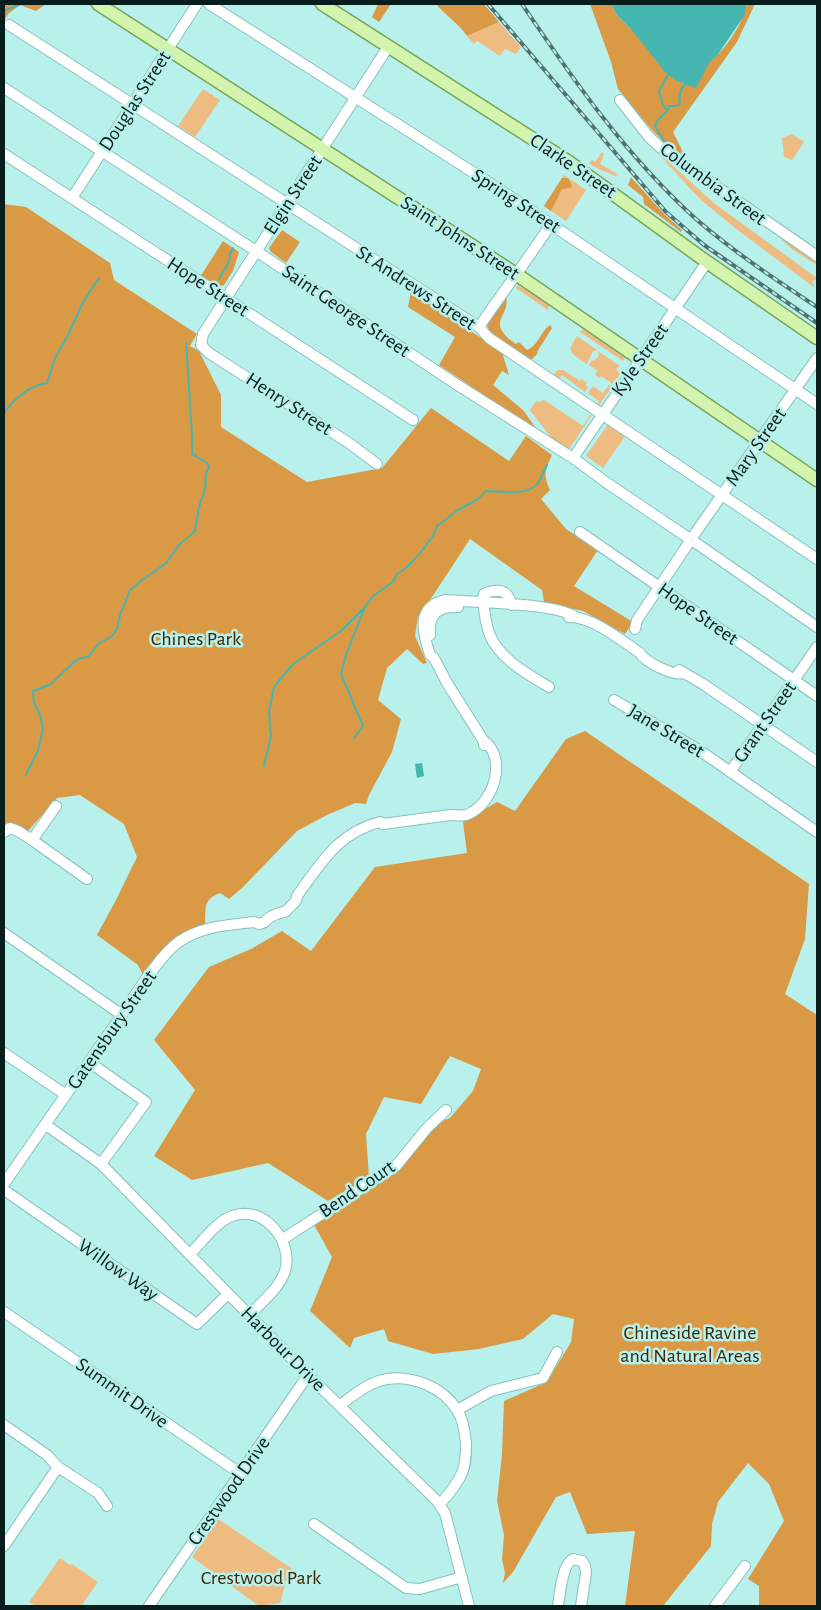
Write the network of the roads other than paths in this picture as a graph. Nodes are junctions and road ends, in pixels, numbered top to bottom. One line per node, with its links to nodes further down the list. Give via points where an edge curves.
1 (98, 4): 7 (main road, Saint Johns Street)
2 (197, 4): 7 (street, Douglas Street)
3 (210, 4): 9 (street, Spring Street)
4 (322, 4): 6 (main road, Clarke Street)
5 (9, 25): 11 (street, St Andrews Street)
6 (388, 47): 9 (street, Elgin Street); 20 (main road, Clarke Street, via 569,162)
7 (168, 49): 11 (street, Douglas Street); 12 (main road, Saint Johns Street)
8 (4, 88): 13 (street, Saint George Street)
9 (356, 98): 12 (street, Elgin Street); 17 (street, Spring Street)
10 (620, 100): 19 (street, Columbia Street, via 661,148)
11 (132, 104): 13 (street, Douglas Street); 16 (street, St Andrews Street)
12 (323, 149): 16 (street, Elgin Street); 21 (main road, Saint Johns Street)
13 (102, 152): 15 (street, Douglas Street); 18 (street, Saint George Street)
14 (4, 154): 15 (street, Hope Street)
15 (72, 198): 22 (street, Hope Street)
16 (287, 204): 18 (street, Elgin Street); 24 (street, St Andrews Street)
17 (551, 224): 21 (street); 23 (street, Spring Street)
18 (256, 251): 22 (street, Elgin Street); 34 (street, Saint George Street)
19 (817, 256)
20 (707, 262): 23 (street, Kyle Street); 25 (main road, Clarke Street)
21 (516, 274): 24 (street); 28 (main road, Saint Johns Street)
22 (225, 298): 26 (street, Elgin Street, via 202,334); 32 (street, Hope Street)
23 (676, 308): 28 (street, Kyle Street); 29 (street, Spring Street)
24 (479, 327): 31 (street, St Andrews Street, via 490,338)
25 (817, 338)
26 (201, 344): 35 (street, Henry Street)
27 (817, 358): 29 (street, Mary Street)
28 (640, 360): 31 (street, Kyle Street); 33 (main road, Saint Johns Street)
29 (796, 390): 30 (street, Spring Street); 33 (street, Mary Street)
30 (817, 404)
31 (602, 414): 34 (street, Kyle Street); 37 (street, St Andrews Street)
32 (413, 420)
33 (761, 441): 36 (main road, Saint Johns Street); 37 (street, Mary Street)
34 (573, 458): 39 (street, Saint George Street)
35 (377, 464)
36 (817, 480)
37 (722, 495): 39 (street, Mary Street); 40 (street, St Andrews Street)
38 (580, 532): 41 (street, Hope Street)
39 (691, 540): 41 (street, Mary Street); 44 (street, Saint George Street)
40 (817, 560)
41 (660, 587): 45 (street, Mary Street); 47 (street, Hope Street)
42 (484, 606): 43 (street); 43 (street, via 483,598 487,592 502,591 512,605 550,608); 48 (street, via 488,632 501,652); 60 (street, Gatensbury Street, via 443,608 436,612 430,627 434,658 446,683 494,756 496,776 492,790 467,814 383,824 353,833 335,846 292,907 285,912 258,924 207,929 181,941 163,957)
43 (575, 617): 51 (street, via 605,630 663,669 697,679)
44 (817, 627)
45 (635, 628)
46 (817, 647): 47 (street, Grant Street)
47 (794, 680): 49 (street, Hope Street); 51 (street, Grant Street)
48 (549, 687)
49 (817, 696)
50 (614, 700): 53 (street, Jane Street)
51 (763, 725): 52 (street); 53 (street, Grant Street)
52 (817, 762)
53 (730, 772): 56 (street, Jane Street)
54 (56, 806): 57 (street)
55 (4, 832): 57 (street, via 10,828)
56 (817, 832)
57 (32, 840): 58 (street)
58 (86, 879)
59 (4, 933): 60 (street)
60 (122, 1015): 62 (street, Gatensbury Street)
61 (4, 1053): 63 (street)
62 (89, 1062): 63 (street, Gatensbury Street); 66 (street, via 146,1102)
63 (66, 1095): 65 (street, Gatensbury Street)
64 (446, 1110): 69 (street, Bend Court, via 396,1166)
65 (46, 1125): 66 (street, Harbour Drive); 67 (street, Gatensbury Street)
66 (102, 1164): 70 (street, Harbour Drive)
67 (5, 1180)
68 (4, 1190): 71 (street, Willow Way, via 197,1324)
69 (283, 1239): 70 (street, via 261,1219 238,1214 222,1222); 73 (street, via 286,1264 282,1276)
70 (190, 1254): 71 (street, Harbour Drive)
71 (228, 1294): 73 (street, Harbour Drive)
72 (4, 1312): 80 (street, Summit Drive)
73 (249, 1314): 75 (street, Harbour Drive)
74 (558, 1352): 77 (street, via 543,1378 491,1391)
75 (308, 1375): 76 (street, Harbour Drive); 80 (street, Crestwood Drive)
76 (340, 1404): 77 (street, via 373,1383 403,1378 437,1390); 81 (street, Harbour Drive)
77 (457, 1410): 81 (street, via 465,1434 465,1463 459,1479)
78 (4, 1425): 79 (street, via 47,1455)
79 (58, 1467): 82 (street, via 98,1494); 84 (street)
80 (241, 1474): 87 (street, Crestwood Drive)
81 (440, 1504): 86 (street, Harbour Drive)
82 (108, 1506)
83 (314, 1524): 86 (street, via 406,1588 420,1589)
84 (4, 1546)
85 (745, 1566): 91 (street)
86 (462, 1578): 88 (street, Harbour Drive)
87 (149, 1606)
88 (468, 1606)
89 (558, 1606): 90 (street, via 565,1569 573,1559 582,1561 586,1569)
90 (581, 1606)
91 (715, 1606)

